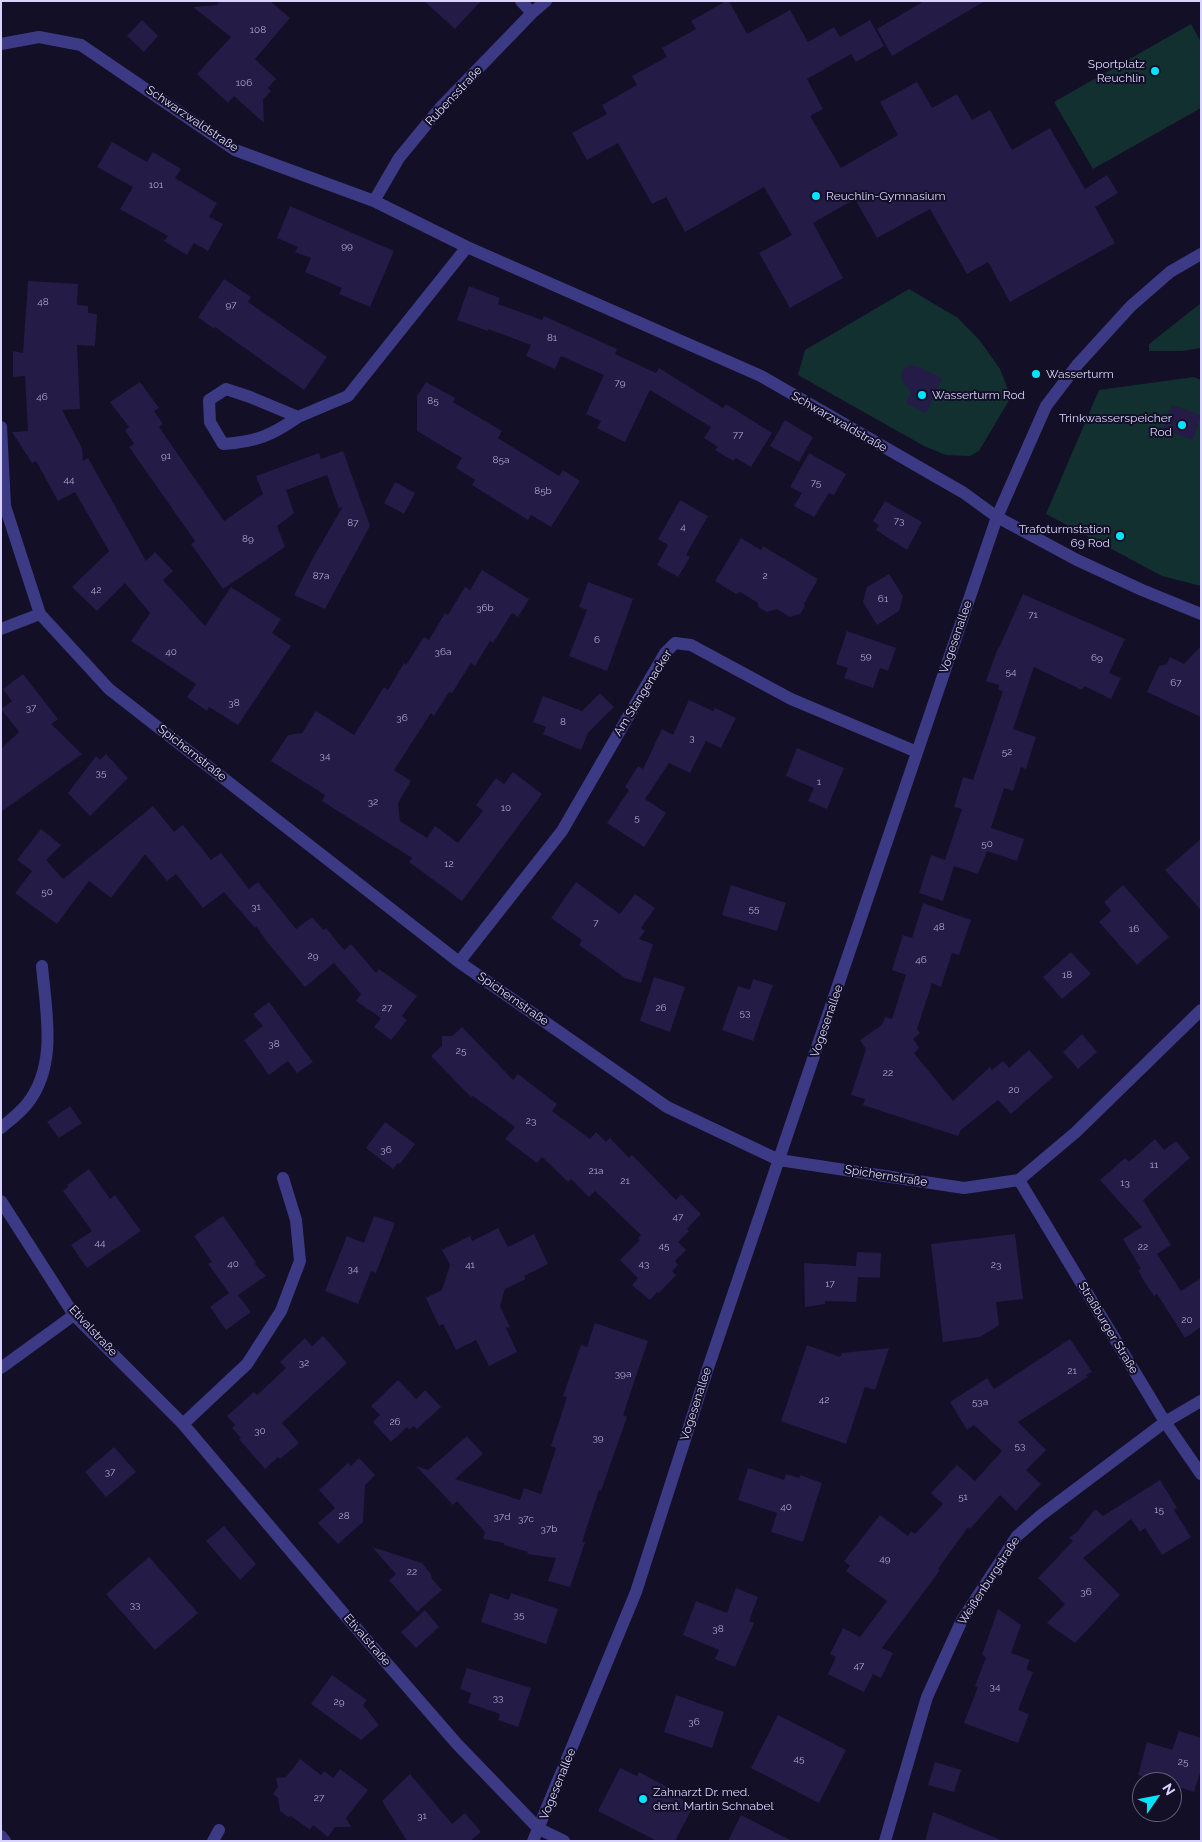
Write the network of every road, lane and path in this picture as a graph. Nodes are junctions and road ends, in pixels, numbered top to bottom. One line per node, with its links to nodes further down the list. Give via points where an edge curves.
1 (521, 1): 3 (street)
2 (546, 1): 3 (street, Rubensstraße)
3 (532, 13): 5 (street, Rubensstraße, via 440,108 399,158)
4 (1, 44): 5 (street, Schwarzwaldstraße, via 39,37 81,45 235,150)
5 (374, 200): 6 (street, Schwarzwaldstraße)
6 (467, 247): 8 (street, via 348,396); 10 (street, Schwarzwaldstraße, via 761,376 964,493)
7 (1201, 254): 10 (street, Vogesenallee, via 1170,272 1131,306 1078,364 1046,406)
8 (298, 417): 8 (street, via 226,390 209,400 210,422 223,444 276,432)
9 (1, 427): 11 (street, Spichernstraße, via 5,506)
10 (998, 517): 12 (street, Schwarzwaldstraße, via 1077,560); 14 (street, Vogesenallee)
11 (40, 614): 13 (street); 15 (street, Spichernstraße, via 110,689)
12 (1201, 614)
13 (1, 629)
14 (917, 752): 15 (street, Am Stangenacker, via 791,699 690,645 675,643 665,653 562,831); 19 (street, Vogesenallee)
15 (459, 962): 19 (street, Spichernstraße, via 666,1107)
16 (42, 966): 18 (street, via 48,1055 43,1078 27,1105)
17 (1201, 1010): 21 (street, via 1076,1132)
18 (1, 1128)
19 (779, 1160): 21 (street, Spichernstraße, via 964,1188); 29 (street, Vogesenallee, via 636,1592)
20 (283, 1178): 27 (street, via 296,1220 300,1261 281,1311 247,1364)
21 (1019, 1180): 26 (street, Straßburger Straße)
22 (1, 1201): 23 (street, Etivalstraße)
23 (74, 1315): 24 (street); 27 (street, Etivalstraße)
24 (1, 1368)
25 (1201, 1401): 26 (street, Weißenburgstraße)
26 (1165, 1422): 28 (street, Straßburger Straße); 31 (street, Weißenburgstraße, via 1017,1536 962,1620 927,1697)
27 (183, 1424): 29 (street, Etivalstraße)
28 (1201, 1474)
29 (536, 1835): 33 (street, Etivalstraße)
30 (1, 1836): 32 (street)
31 (886, 1838): 34 (street)
32 (5, 1841)
33 (564, 1841)
34 (872, 1841)

